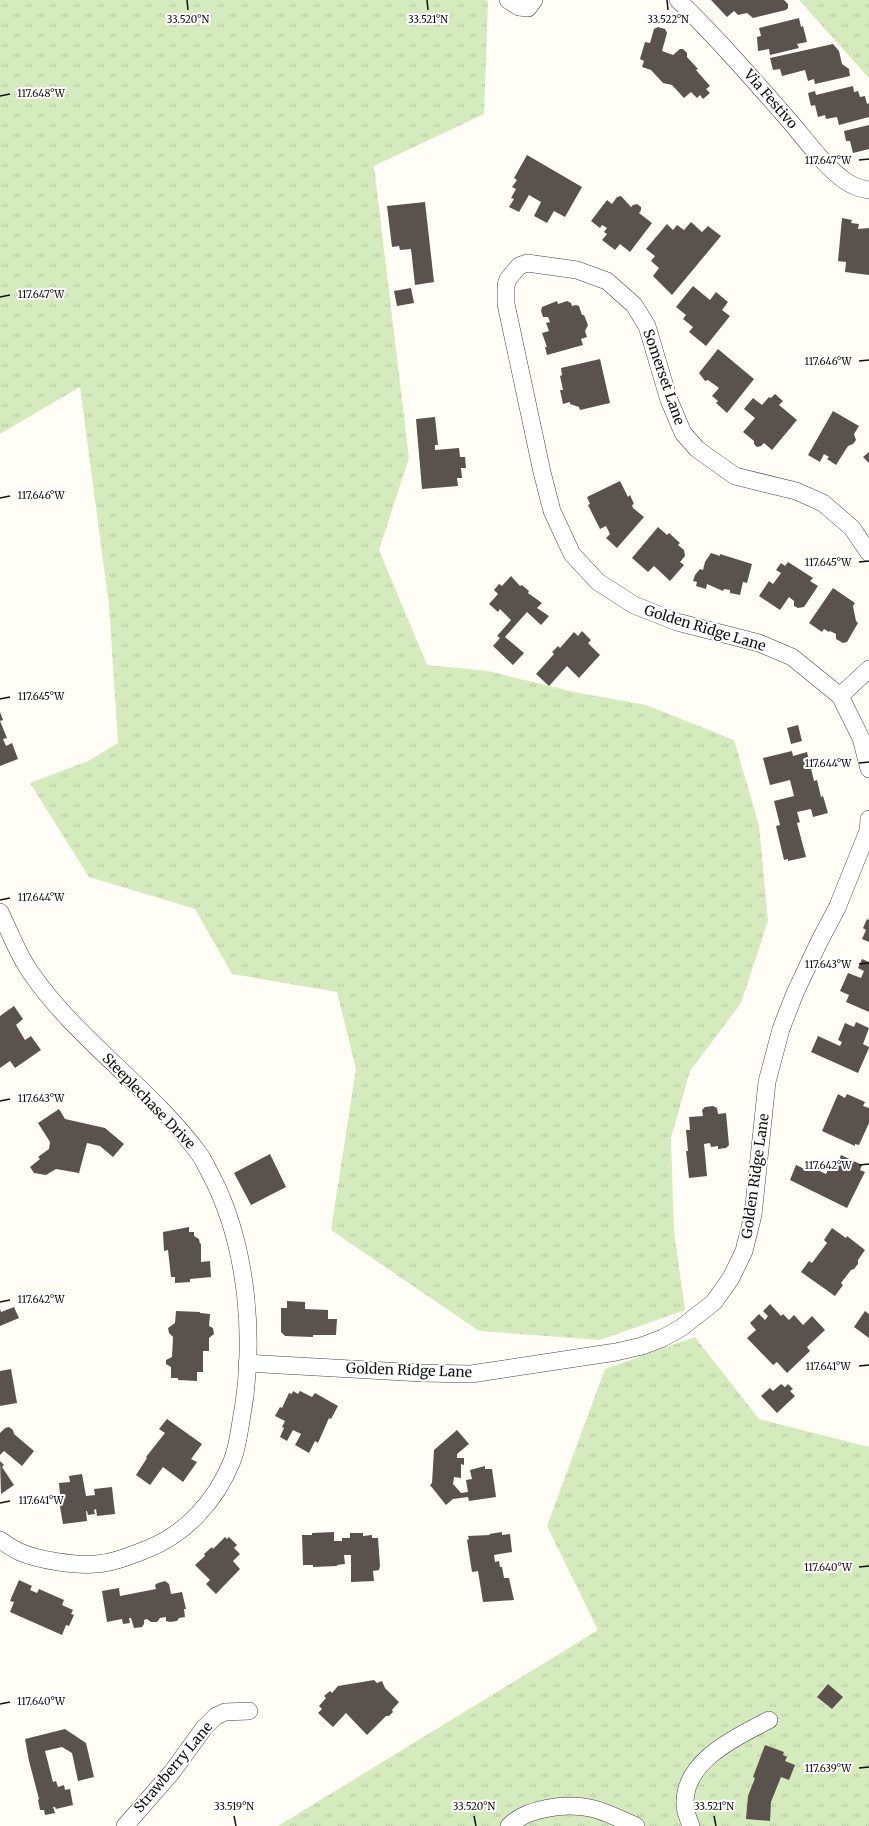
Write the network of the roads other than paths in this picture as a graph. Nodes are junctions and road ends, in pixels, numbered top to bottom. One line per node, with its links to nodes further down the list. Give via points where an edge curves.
1 (508, 0): 2 (street, via 519,7 528,8)
2 (534, 0)
3 (678, 0): 4 (street, Via Festivo, via 707,28 844,180)
4 (869, 190)
5 (512, 272): 6 (street, Somerset Lane, via 527,262 577,270 607,281 634,305 647,326 669,400 683,432 697,449 735,476 796,491 823,503 852,528); 8 (street, Golden Ridge Lane, via 506,286 506,304 552,511 572,554 598,582 634,605 677,622 759,643 792,657)
6 (869, 553)
7 (869, 669): 8 (street)
8 (840, 696): 9 (street, Golden Ridge Lane, via 861,738)
9 (869, 769)
10 (869, 819): 12 (street, Golden Ridge Lane, via 868,831 837,908 795,993 781,1030 767,1082 753,1216 744,1251 731,1278 714,1302 681,1328 642,1346 471,1374)
11 (0, 912): 12 (street, Steeplechase Drive, via 30,972 66,1015 166,1115 200,1156 222,1196 245,1285)
12 (247, 1363): 13 (street, Steeplechase Drive, via 245,1399 233,1460 208,1503 181,1532 126,1558 97,1564 62,1562 27,1554)
13 (0, 1540)
14 (249, 1711): 16 (street, Strawberry Lane, via 225,1712 216,1716)
15 (769, 1720): 19 (street, via 711,1754 696,1770 686,1791 685,1806)
16 (125, 1826)
17 (509, 1826): 18 (street, via 531,1812 550,1807 590,1808)
18 (636, 1826)
19 (691, 1826)

